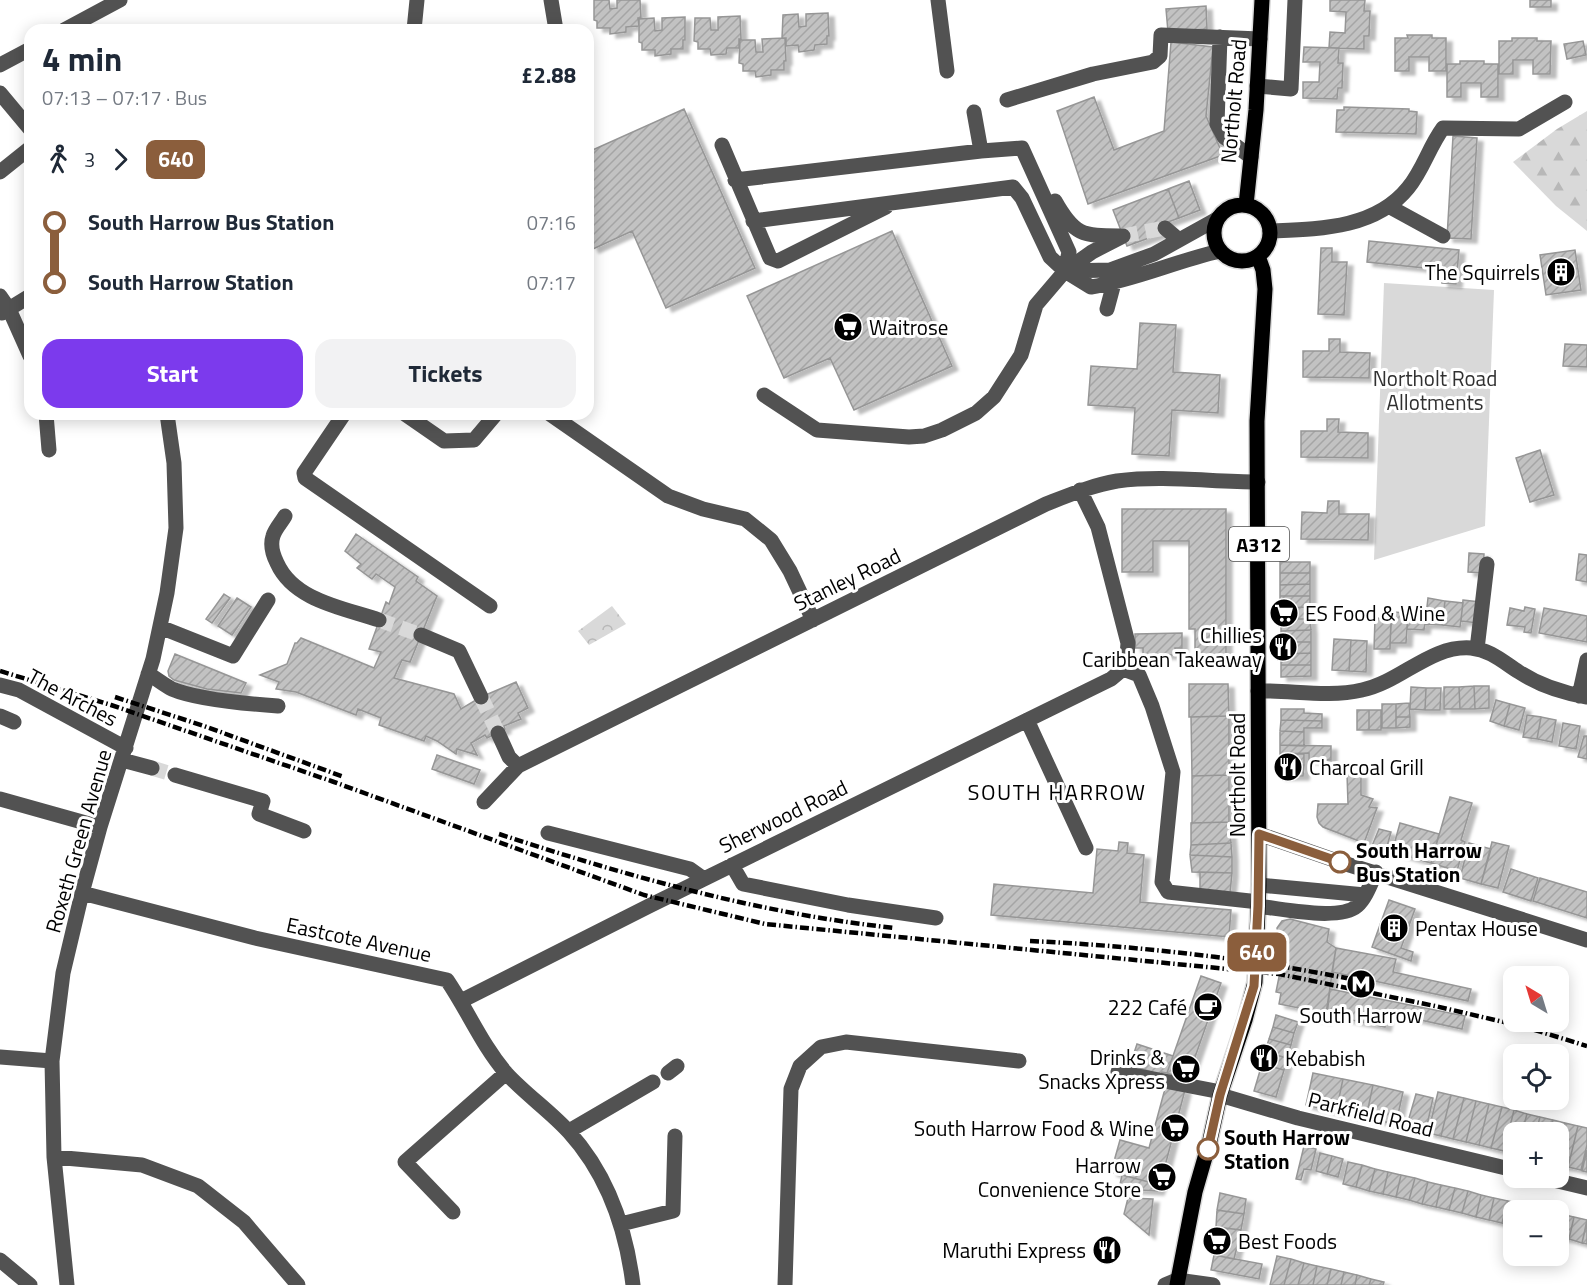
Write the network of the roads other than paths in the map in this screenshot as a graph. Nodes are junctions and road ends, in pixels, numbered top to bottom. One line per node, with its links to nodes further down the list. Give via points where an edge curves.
1 (120, 0): 7 (street)
2 (417, 0): 8 (street)
3 (551, 0): 9 (street)
4 (938, 0): 14 (street)
5 (1262, 0): 11 (main road, Northolt Road)
6 (1294, 0): 15 (street, via 1291,89)
7 (75, 24)
8 (415, 24)
9 (555, 24)
10 (1221, 37): 11 (street); 17 (street, via 1161,35 1160,56 1153,62 1093,74); 24 (street, via 1217,124 1224,137)
11 (1260, 39): 15 (main road, Northolt Road)
12 (24, 52): 13 (street)
13 (0, 65)
14 (947, 71)
15 (1257, 86): 24 (main road, Northolt Road)
16 (0, 93): 20 (street)
17 (1007, 100)
18 (1565, 102): 31 (street, via 1519,129 1443,128 1408,188)
19 (974, 112): 22 (street)
20 (24, 122)
21 (722, 145): 27 (street)
22 (981, 151): 26 (street, via 1022,148); 27 (street)
23 (24, 153): 25 (street)
24 (1251, 158): 30 (main road, Northolt Road)
25 (0, 172)
26 (1033, 174): 28 (street); 40 (street, via 1068,252); 40 (street, via 1049,190 1075,230 1092,236 1123,236)
27 (735, 180): 33 (street)
28 (1016, 186): 29 (street); 40 (street, via 1050,257)
29 (895, 202): 33 (street); 33 (street, via 778,261 770,258)
30 (1246, 205): 32 (main road, via 1226,210); 35 (main road, via 1263,214)
31 (1390, 207): 35 (street, via 1348,224); 36 (street)
32 (1218, 219): 37 (street); 38 (main road, via 1214,231)
33 (753, 221)
34 (1165, 228): 37 (street)
35 (1270, 231): 39 (main road, via 1267,245)
36 (1443, 236)
37 (1179, 240): 40 (street, via 1110,270)
38 (1220, 251): 39 (main road, via 1240,261); 41 (street)
39 (1258, 256): 55 (main road, Northolt Road / A312, via 1265,289 1257,421)
40 (1065, 271): 41 (street, via 1091,287); 47 (street, via 1036,305 1021,355 994,397 976,413 942,430 909,437 818,430)
41 (1114, 283): 44 (street)
42 (0, 296): 45 (street)
43 (24, 300): 45 (street)
44 (1107, 309)
45 (4, 312): 46 (street)
46 (24, 346)
47 (764, 395)
48 (46, 420): 54 (street)
49 (168, 420): 63 (street, Roxeth Green Avenue, via 176,528)
50 (340, 420): 60 (street, via 304,473 305,478)
51 (414, 420): 52 (street, via 444,441 474,440)
52 (491, 420)
53 (559, 420): 62 (street, via 668,496 745,519 771,540)
54 (49, 450)
55 (1258, 482): 56 (street, Stanley Road, via 1156,479); 70 (main road, Northolt Road / A312)
56 (1080, 490): 62 (street, Stanley Road); 67 (street, via 1098,527 1128,643)
57 (285, 516): 61 (street, via 273,534 272,543 275,560 288,579 318,600)
58 (1487, 564): 65 (street)
59 (268, 600): 63 (street, via 233,656)
60 (490, 606)
61 (379, 620)
62 (813, 620): 77 (street, Stanley Road)
63 (160, 627): 68 (street, Roxeth Green Avenue)
64 (421, 635): 71 (street, via 459,651)
65 (1477, 649): 70 (street, via 1454,648 1432,656 1365,690 1337,694); 72 (street, via 1541,685)
66 (1587, 660): 72 (street)
67 (1124, 669): 74 (street, Sherwood Road, via 1112,679); 93 (street, via 1139,675 1173,772 1162,882 1168,892)
68 (148, 674): 73 (street, via 172,689); 76 (street, Roxeth Green Avenue)
69 (0, 685): 76 (street, The Arches, via 19,690)
70 (1258, 691): 85 (main road, Northolt Road / A312)
71 (481, 697)
72 (1583, 697)
73 (278, 706)
74 (1028, 720): 86 (street); 87 (street, Sherwood Road)
75 (498, 733): 77 (street, via 509,757)
76 (124, 754): 78 (street, The Arches); 82 (street, Roxeth Green Avenue)
77 (518, 766): 81 (street, Stanley Road)
78 (152, 768)
79 (175, 775): 83 (street, via 263,801 259,814)
80 (0, 799): 82 (street)
81 (484, 802)
82 (100, 827): 91 (street, Roxeth Green Avenue)
83 (304, 831)
84 (548, 832): 89 (street, via 690,869)
85 (1259, 834): 88 (street); 90 (main road, Northolt Road / A312)
86 (1086, 848)
87 (732, 865): 89 (street, Sherwood Road); 94 (street, via 743,884)
88 (1376, 872): 92 (street); 95 (street)
89 (704, 879): 96 (street, Sherwood Road)
90 (1259, 885): 92 (street); 93 (main road, Northolt Road / A312)
91 (82, 893): 96 (street, Eastcote Avenue, via 255,938 447,980); 98 (street, Roxeth Green Avenue, via 63,973)
92 (1365, 895): 93 (street, via 1356,907 1336,913 1300,912)
93 (1258, 904): 103 (main road, Northolt Road / A312, via 1254,986)
94 (936, 918)
95 (1587, 940)
96 (461, 1001): 101 (street, Eastcote Avenue, via 478,1034)
97 (0, 1057): 98 (street)
98 (52, 1061): 106 (street, Roxeth Green Avenue)
99 (1019, 1061): 118 (street, via 846,1042 821,1047 800,1066 792,1089)
100 (1118, 1072): 103 (street, Parkfield Road)
101 (506, 1073): 104 (street, Eastcote Avenue); 110 (street, via 405,1162)
102 (653, 1082): 104 (street)
103 (1220, 1093): 107 (street, Parkfield Road, via 1298,1118); 113 (main road, Northolt Road / A312)
104 (569, 1131): 111 (street, Eastcote Avenue, via 607,1186)
105 (675, 1136): 111 (street, via 673,1210)
106 (54, 1157): 115 (street, Roxeth Green Avenue); 116 (street, via 142,1165 198,1186 244,1222)
107 (1503, 1167)
108 (1569, 1184): 109 (street)
109 (1587, 1188)
110 (453, 1212)
111 (621, 1224): 117 (street, Eastcote Avenue)
112 (0, 1260): 114 (street)
113 (1173, 1283): 119 (street)
114 (30, 1285)
115 (67, 1285)
116 (298, 1285)
117 (633, 1285)
118 (785, 1285)
119 (1213, 1285)

